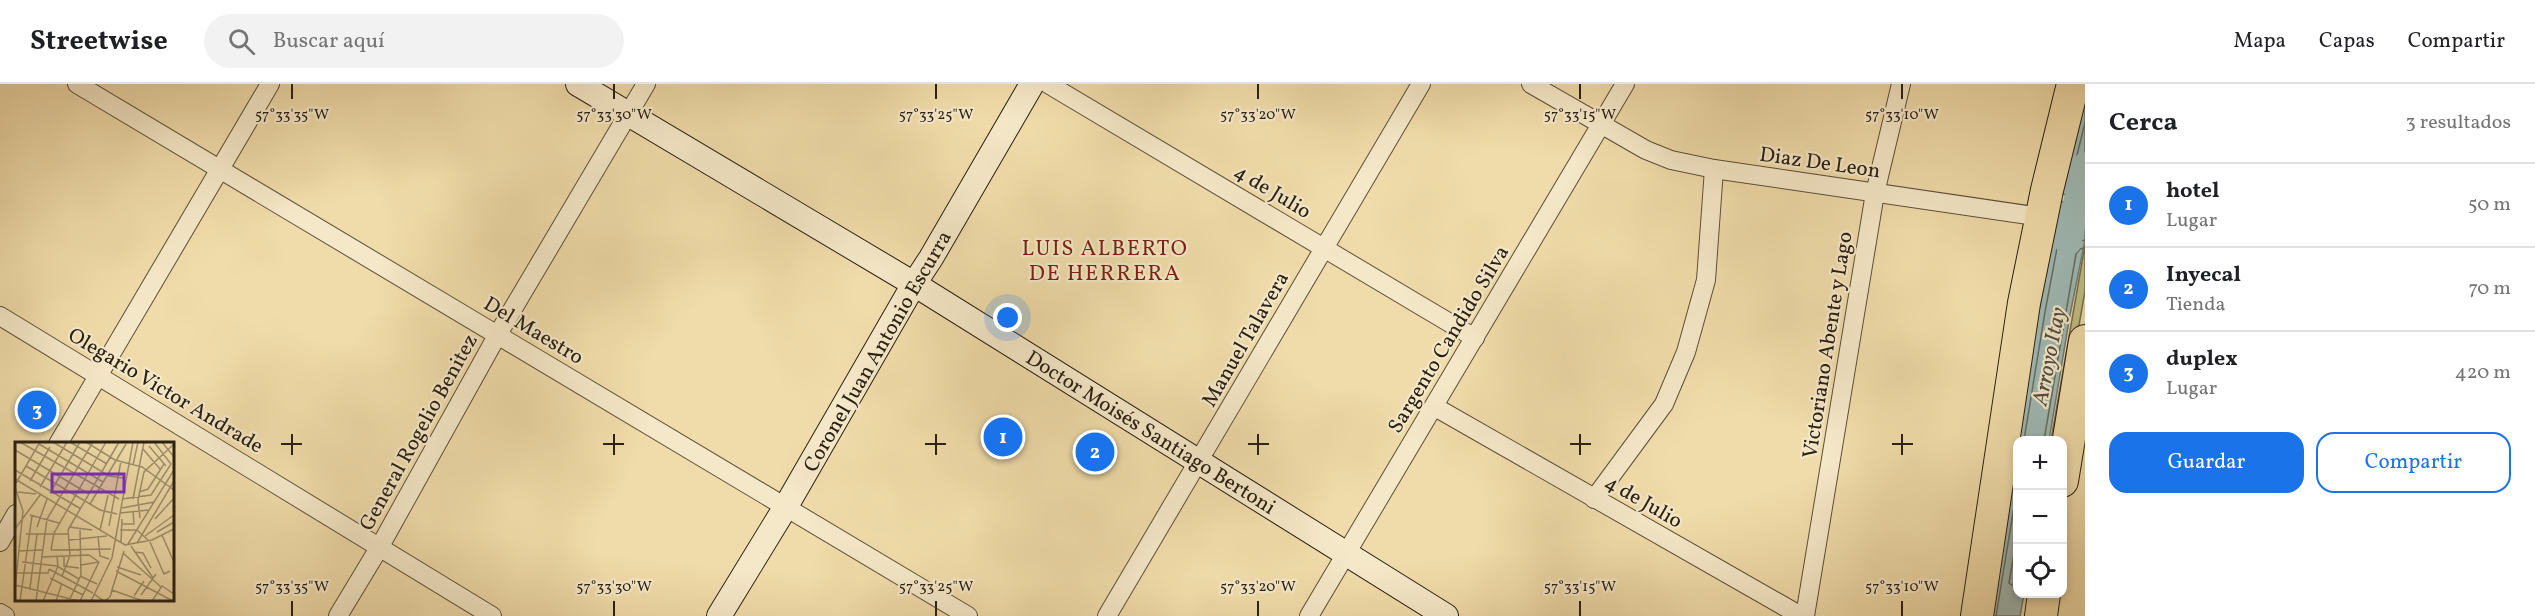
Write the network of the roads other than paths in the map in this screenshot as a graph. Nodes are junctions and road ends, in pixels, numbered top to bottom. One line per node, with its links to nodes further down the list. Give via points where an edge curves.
1 (77, 84): 14 (street, Del Maestro)
2 (270, 84): 14 (street)
3 (578, 84): 12 (street, Doctor Moisés Santiago Bertoni)
4 (646, 84): 12 (street, General Rogelio Benitez)
5 (1032, 84): 19 (street, Coronel Juan Antonio Escurra)
6 (1048, 84): 18 (street, 4 de Julio)
7 (1421, 84): 18 (street, Manuel Talavera)
8 (1531, 84): 13 (street, Diaz De Leon)
9 (1624, 84): 13 (street, Sargento Candido Silva)
10 (1901, 84): 16 (street, Victoriano Abente y Lago)
11 (2073, 84): 17 (highway)
12 (628, 114): 19 (street, Doctor Moisés Santiago Bertoni); 21 (street, General Rogelio Benitez)
13 (1600, 125): 15 (street, Diaz De Leon, via 1671,160); 22 (street, Sargento Candido Silva)
14 (220, 168): 21 (street, Del Maestro); 24 (street)
15 (1714, 169): 16 (street, Diaz De Leon); 29 (street, via 1706,280 1686,352 1664,404)
16 (1875, 193): 17 (street, Diaz De Leon); 45 (street, Victoriano Abente y Lago)
17 (2041, 217): 46 (highway, via 2024,303)
18 (1324, 247): 22 (street, 4 de Julio); 28 (street, Manuel Talavera)
19 (914, 284): 28 (street, Doctor Moisés Santiago Bertoni); 30 (street, Coronel Juan Antonio Escurra)
20 (0, 316): 24 (street, Olegario Victor Andrade)
21 (498, 334): 30 (street, Del Maestro); 33 (street, General Rogelio Benitez)
22 (1475, 338): 25 (street, Sargento Candido Silva)
23 (2085, 341): 27 (highway)
24 (99, 375): 26 (street); 33 (street, Olegario Victor Andrade)
25 (1435, 406): 29 (street, 4 de Julio); 34 (street, Sargento Candido Silva)
26 (59, 442)
27 (2067, 451)
28 (1200, 461): 34 (street, Doctor Moisés Santiago Bertoni); 42 (street, Manuel Talavera)
29 (1594, 499): 45 (street, 4 de Julio)
30 (785, 508): 40 (street, Coronel Juan Antonio Escurra); 41 (street, Del Maestro)
31 (15, 516): 32 (street)
32 (0, 542)
33 (379, 548): 38 (street, General Rogelio Benitez); 39 (street, Olegario Victor Andrade)
34 (1345, 555): 43 (street, Sargento Candido Silva); 44 (street, Doctor Moisés Santiago Bertoni)
35 (2043, 598): 47 (highway)
36 (0, 613): 37 (street)
37 (5, 616)
38 (338, 616)
39 (492, 616)
40 (718, 616)
41 (968, 616)
42 (1107, 616)
43 (1309, 616)
44 (1446, 616)
45 (1803, 616)
46 (1977, 616)
47 (2041, 616)

